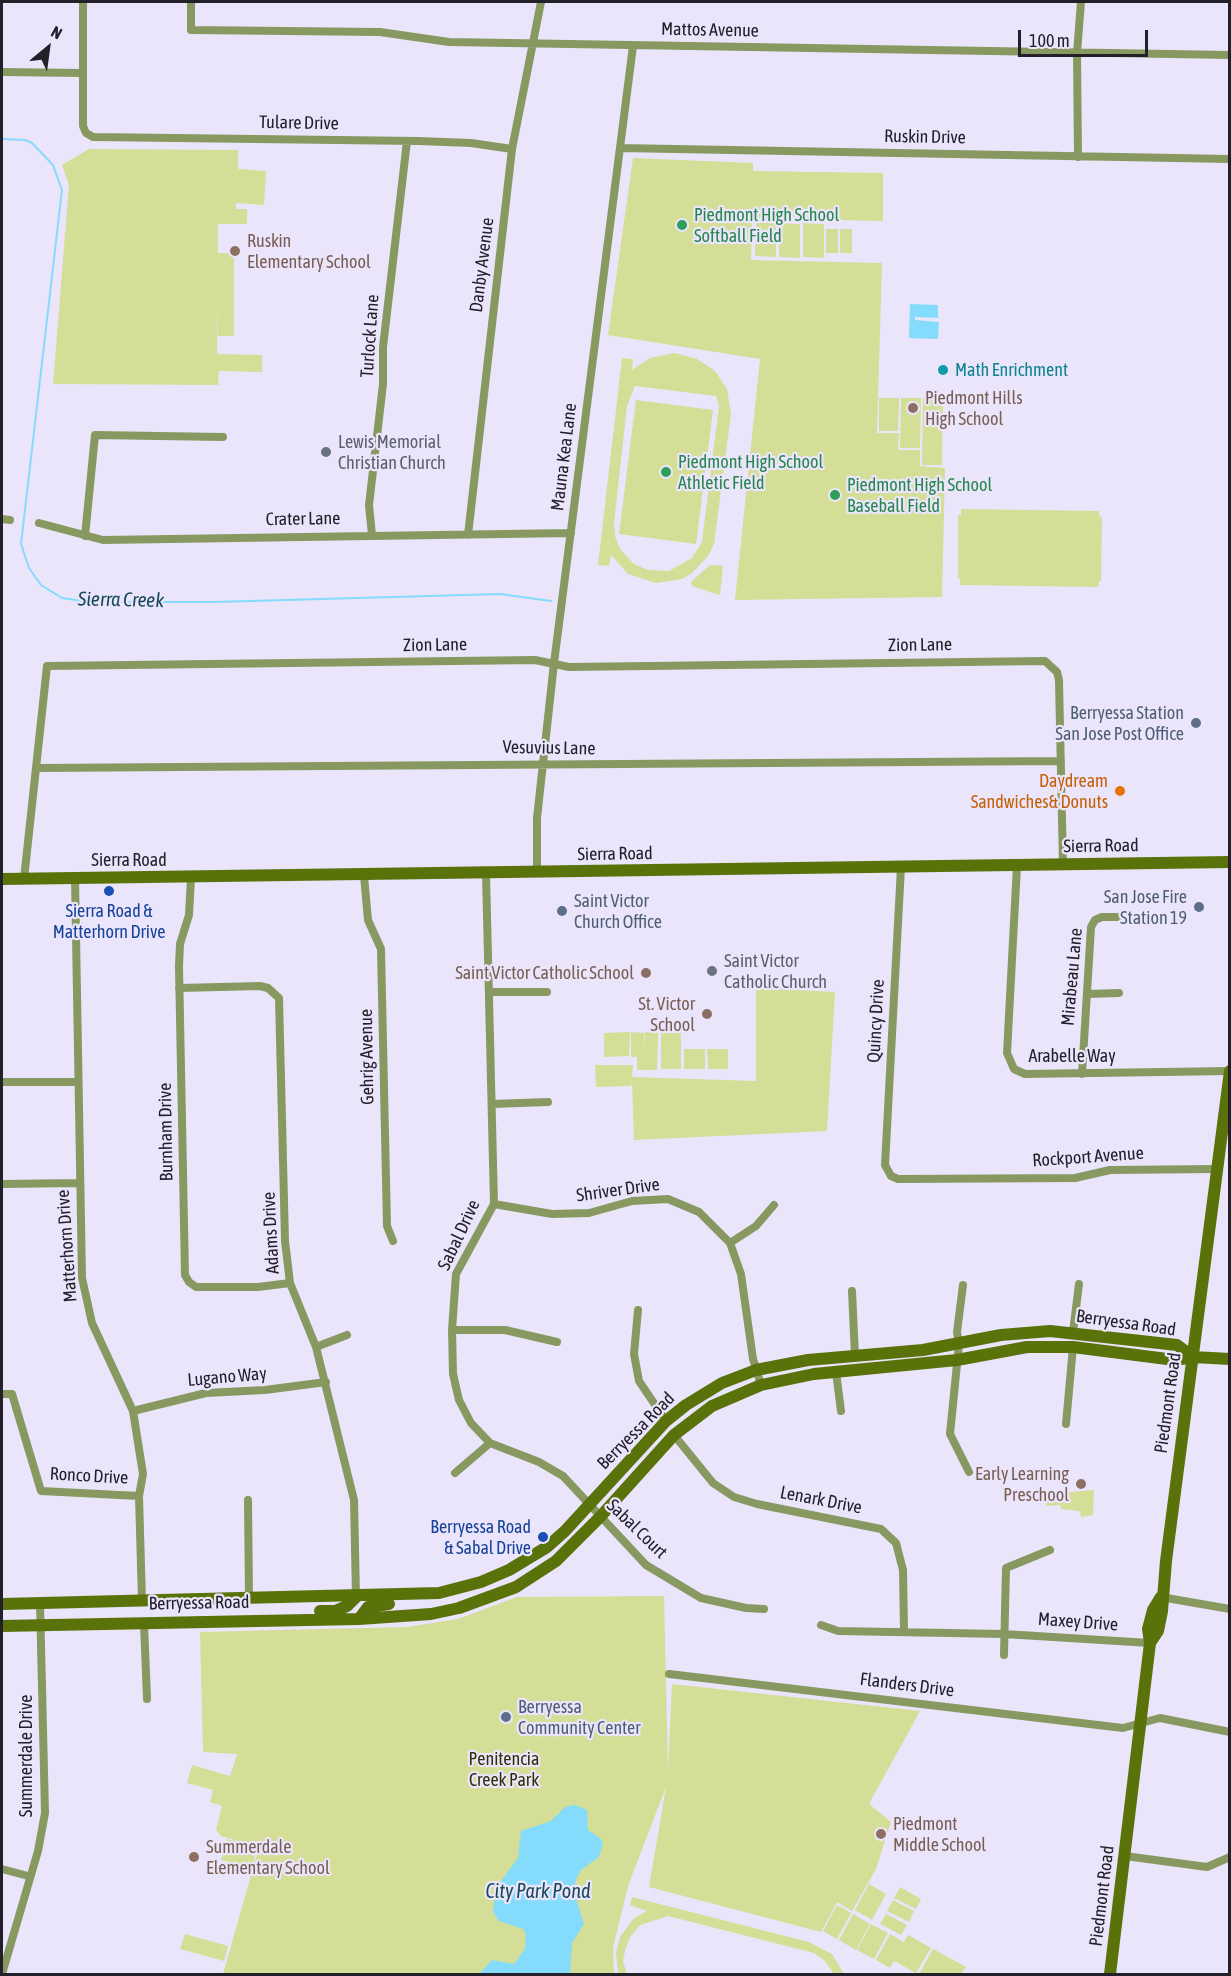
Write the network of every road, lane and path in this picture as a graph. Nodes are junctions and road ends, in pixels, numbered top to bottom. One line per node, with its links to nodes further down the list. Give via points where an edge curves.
1 (83, 2): 10 (street)
2 (191, 2): 5 (street, Mattos Avenue, via 191,30 380,32 449,42)
3 (541, 2): 5 (street, Danby Avenue)
4 (1081, 2): 7 (street)
5 (533, 44): 6 (street, Mattos Avenue); 13 (street, Danby Avenue)
6 (633, 46): 7 (street, Mattos Avenue); 12 (street, Mauna Kea Lane)
7 (1077, 53): 8 (street, Mattos Avenue); 14 (street)
8 (1230, 55)
9 (2, 72): 10 (street)
10 (81, 74): 11 (street, Tulare Drive, via 83,126 86,133 96,138)
11 (407, 141): 13 (street, Tulare Drive); 19 (street, Turlock Lane, via 383,347 383,384 369,505)
12 (620, 148): 14 (street, Ruskin Drive); 18 (street, Mauna Kea Lane)
13 (513, 149): 20 (street, Danby Avenue)
14 (1078, 157): 15 (street, Ruskin Drive)
15 (1230, 159)
16 (223, 437): 21 (street, via 95,435)
17 (39, 523): 21 (street, Crater Lane)
18 (571, 533): 20 (street, Crater Lane); 22 (street, Mauna Kea Lane)
19 (372, 535): 20 (street, Crater Lane); 21 (street, Crater Lane, via 104,540)
20 (468, 535)
21 (85, 536)
22 (554, 663): 23 (street, Zion Lane, via 569,667 1037,659 1052,666 1059,680); 24 (street, Mauna Kea Lane); 25 (street, Zion Lane, via 535,660 46,666)
23 (1061, 760): 24 (street, Vesuvius Lane); 28 (street)
24 (544, 766): 25 (street, Vesuvius Lane, via 509,763); 32 (street, Mauna Kea Lane, via 537,818)
25 (36, 768): 38 (street, Zion Lane)
26 (1230, 862): 27 (main road, Sierra Road)
27 (1208, 863): 28 (main road, Sierra Road); 31 (main road)
28 (1062, 865): 29 (main road, Sierra Road)
29 (1017, 866): 30 (main road, Sierra Road); 46 (street, Arabelle Way, via 1008,1057 1014,1069 1025,1074)
30 (901, 867): 32 (main road, Sierra Road); 52 (street, Quincy Drive, via 885,1165)
31 (1230, 872)
32 (537, 873): 33 (main road, Sierra Road)
33 (486, 874): 34 (main road, Sierra Road); 41 (street, Sabal Drive)
34 (364, 876): 36 (main road, Sierra Road); 57 (street, Gehrig Avenue, via 368,920 381,950 387,1226)
35 (75, 878): 36 (main road, Sierra Road); 38 (main road, Sierra Road); 48 (street, Matterhorn Drive)
36 (191, 878): 40 (street, Burnham Drive, via 189,915 180,944)
37 (2, 879): 38 (main road, Sierra Road)
38 (24, 879)
39 (1131, 917): 44 (street, Mirabeau Lane, via 1102,917 1090,927)
40 (179, 988): 59 (street, Adams Drive, via 260,986 279,998 285,1240); 59 (street, Burnham Drive, via 185,1275 196,1287)
41 (490, 992): 42 (street); 50 (street, Sabal Drive)
42 (547, 992)
43 (1119, 993): 44 (street)
44 (1087, 994): 46 (street, Mirabeau Lane)
45 (1229, 1071): 46 (street, Arabelle Way); 51 (main road, Piedmont Road)
46 (1082, 1074)
47 (2, 1082): 48 (street)
48 (78, 1082): 53 (street, Matterhorn Drive)
49 (548, 1102): 50 (street)
50 (492, 1104): 55 (street, Sabal Drive)
51 (1216, 1168): 52 (street, Rockport Avenue, via 1110,1170 1075,1178); 72 (main road, Piedmont Road)
52 (891, 1176)
53 (79, 1183): 54 (street); 81 (street, Matterhorn Drive, via 82,1278 88,1309)
54 (2, 1184)
55 (494, 1204): 58 (street, Shriver Drive, via 552,1214 589,1213 632,1202 668,1199 699,1212); 64 (street, Sabal Drive, via 456,1274)
56 (774, 1205): 58 (street, via 756,1226)
57 (393, 1241)
58 (729, 1243): 75 (street, Shriver Drive, via 741,1274)
59 (290, 1283): 69 (street, Adams Drive)
60 (1078, 1284): 65 (street)
61 (963, 1285): 68 (street)
62 (852, 1291): 71 (street)
63 (638, 1311): 82 (street, via 634,1354 639,1381)
64 (452, 1330): 67 (street, via 505,1330); 85 (street, Sabal Drive, via 453,1374 459,1400 471,1423)
65 (1073, 1332): 68 (main road, Berryessa Road, via 1026,1332); 72 (main road, Berryessa Road, via 1177,1345)
66 (347, 1335): 69 (street)
67 (557, 1342)
68 (959, 1344): 71 (main road, Berryessa Road); 74 (street)
69 (316, 1347): 77 (street, Adams Drive)
70 (1073, 1347): 72 (main road, Berryessa Road, via 1174,1360); 74 (main road, Berryessa Road, via 1026,1347); 83 (street)
71 (855, 1356): 75 (main road, Berryessa Road)
72 (1193, 1357): 73 (main road); 95 (main road, Piedmont Road)
73 (1230, 1359)
74 (957, 1360): 76 (main road, Berryessa Road); 86 (street, via 950,1434)
75 (756, 1370): 78 (street, Shriver Drive); 82 (main road, Berryessa Road, via 722,1383)
76 (836, 1372): 78 (main road, Berryessa Road); 80 (street)
77 (326, 1382): 81 (street, Lugano Way, via 206,1393); 94 (street, Adams Drive, via 354,1500)
78 (761, 1385): 84 (main road, Berryessa Road, via 712,1406)
79 (2, 1394): 88 (street, Ronco Drive, via 12,1394 41,1491)
80 (841, 1411)
81 (133, 1412): 88 (street, Matterhorn Drive, via 143,1474)
82 (666, 1421): 90 (main road, Berryessa Road)
83 (1066, 1424)
84 (674, 1435): 91 (main road, Berryessa Road); 108 (street, Lenark Drive, via 713,1483 734,1497 881,1529 896,1543 903,1570)
85 (490, 1443): 87 (street); 90 (street, Sabal Drive, via 563,1476)
86 (969, 1472)
87 (455, 1473)
88 (139, 1496): 97 (street, Matterhorn Drive)
89 (248, 1500): 96 (street)
90 (590, 1505): 91 (street, Sabal Court); 93 (main road, Berryessa Road, via 547,1547 509,1570 446,1592)
91 (600, 1517): 100 (street, Sabal Court, via 646,1565 701,1598); 102 (main road, Berryessa Road, via 556,1561 490,1599 431,1614)
92 (1050, 1550): 109 (street, via 1006,1568)
93 (403, 1596): 94 (main road, Berryessa Road); 102 (main road, via 391,1604 368,1607)
94 (356, 1597): 96 (main road, Berryessa Road); 103 (main road, via 335,1611 295,1612)
95 (1161, 1597): 101 (street); 110 (main road, Piedmont Road, via 1148,1629)
96 (249, 1599): 97 (main road, Berryessa Road)
97 (142, 1601): 98 (main road, Berryessa Road)
98 (40, 1603): 99 (main road, Berryessa Road); 105 (street, Summerdale Drive)
99 (2, 1604)
100 (764, 1609)
101 (1230, 1609)
102 (359, 1618): 103 (main road, Berryessa Road)
103 (266, 1620): 104 (main road, Berryessa Road)
104 (144, 1623): 105 (main road, Berryessa Road); 113 (street)
105 (42, 1625): 107 (main road, Berryessa Road); 119 (street, Summerdale Drive, via 45,1813 38,1851)
106 (821, 1625): 108 (street, Maxey Drive, via 838,1631)
107 (2, 1626)
108 (904, 1631): 109 (street, Maxey Drive)
109 (1004, 1634): 110 (street, Maxey Drive); 111 (street)
110 (1150, 1643): 114 (main road, Piedmont Road)
111 (1004, 1655)
112 (669, 1674): 114 (street, Flanders Drive, via 1123,1728)
113 (147, 1699)
114 (1140, 1724): 115 (street, Flanders Drive, via 1160,1719); 116 (main road, Piedmont Road)
115 (1230, 1731)
116 (1125, 1856): 117 (street, via 1207,1867); 121 (main road, Piedmont Road)
117 (1230, 1857)
118 (2, 1869): 119 (street)
119 (28, 1876): 120 (street, Summerdale Drive)
120 (2, 1974)
121 (1110, 1974)

